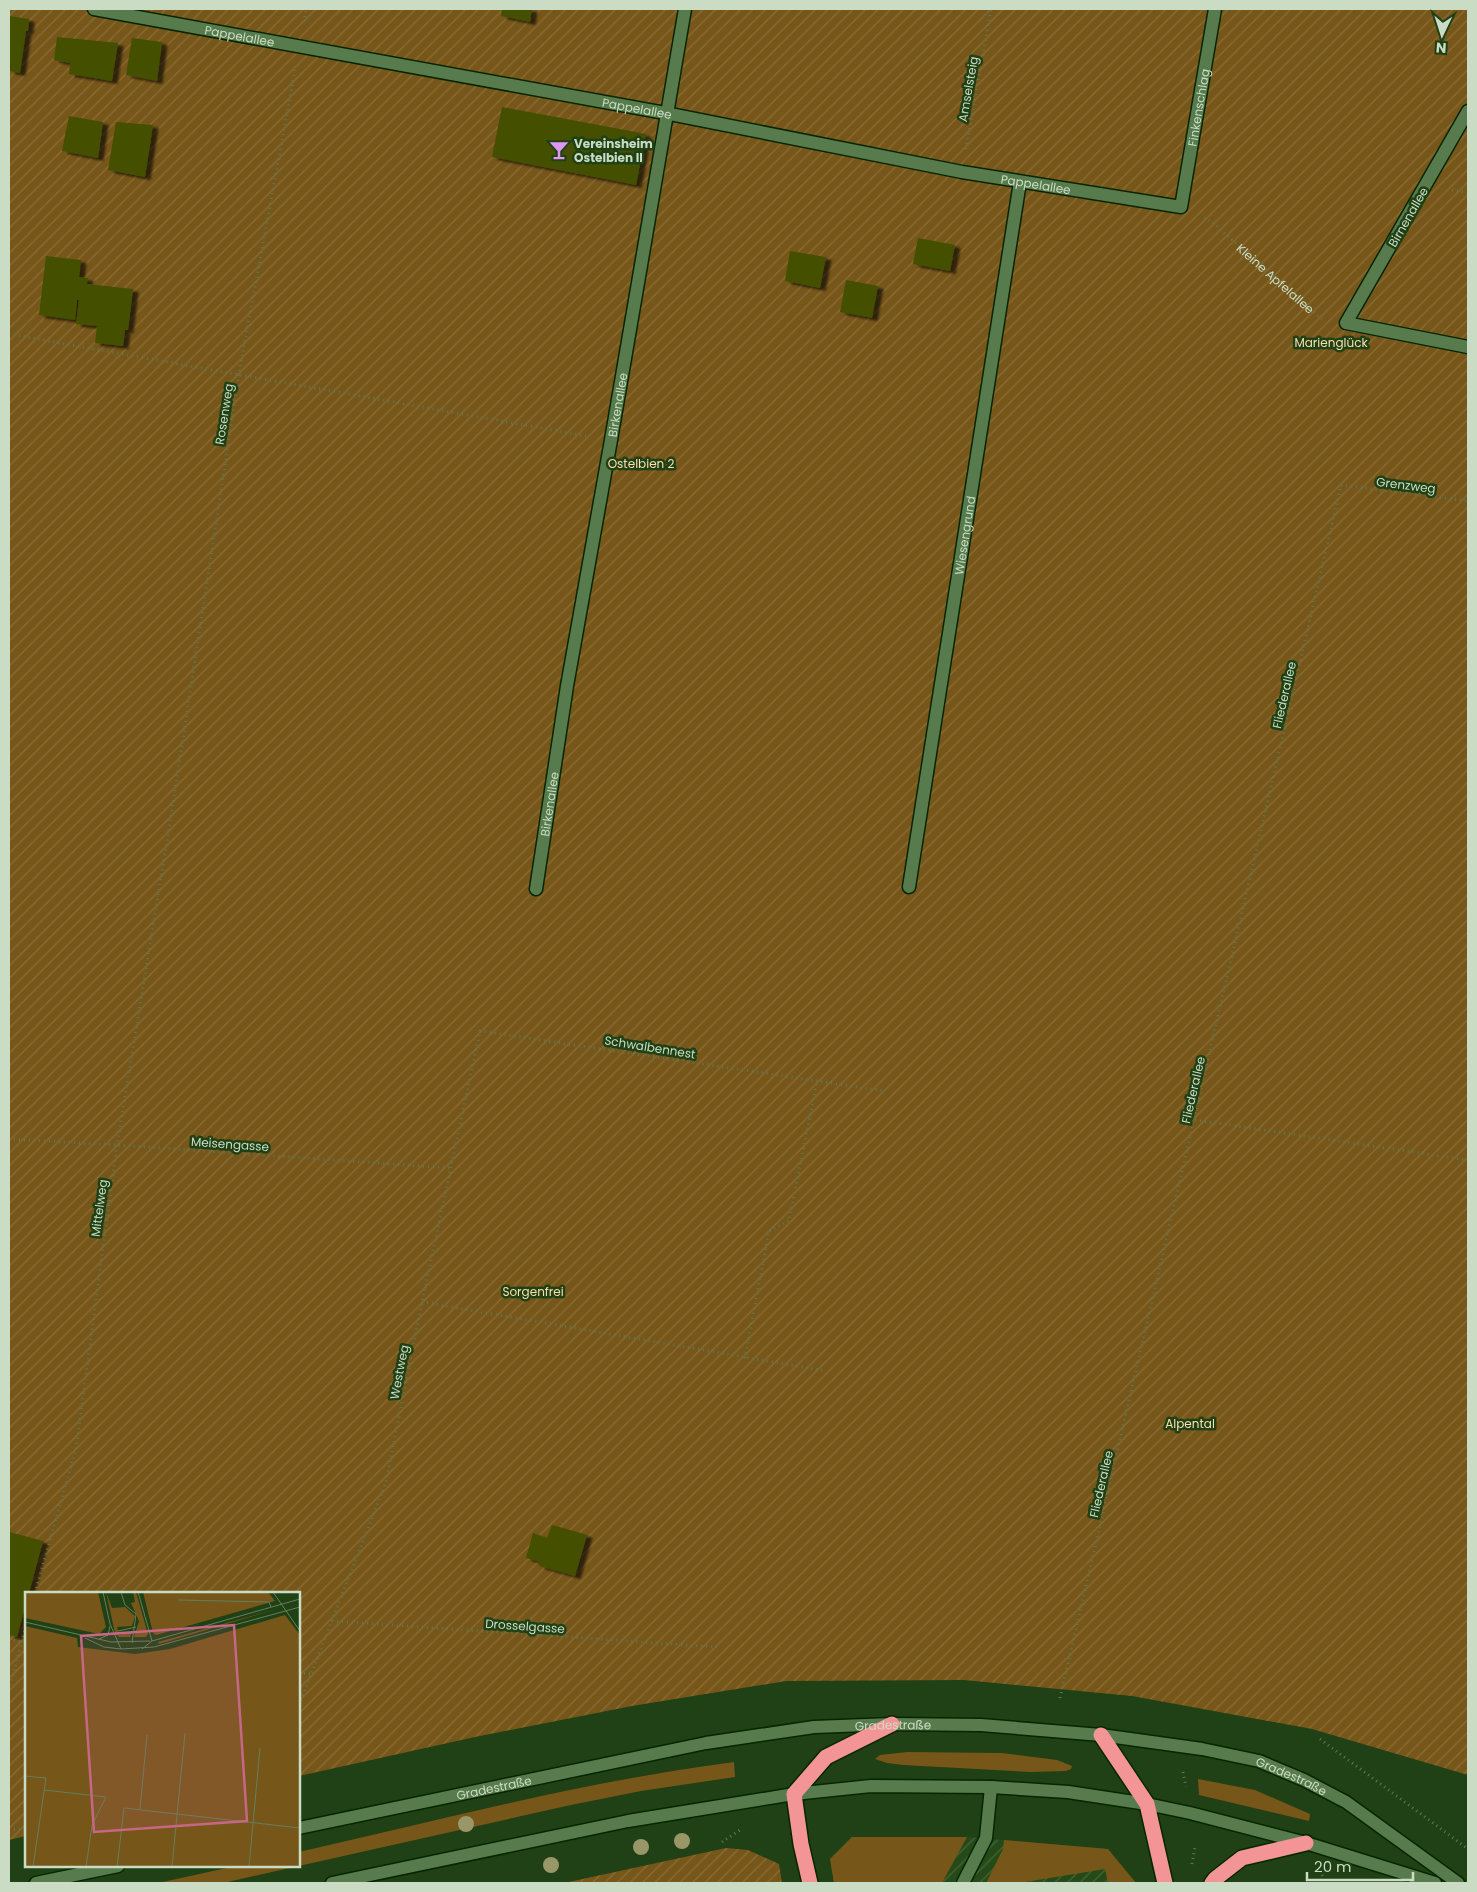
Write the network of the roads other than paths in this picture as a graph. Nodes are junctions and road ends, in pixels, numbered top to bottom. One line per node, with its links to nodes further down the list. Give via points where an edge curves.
1 (94, 9): 5 (main road, Pappelallee)
2 (684, 9): 5 (main road, Birkenallee)
3 (1215, 9): 7 (main road, Finkenschlag)
4 (1468, 111): 8 (main road, Birnenallee, via 1346,323)
5 (666, 113): 6 (main road, Pappelallee); 10 (main road, Birkenallee, via 567,686)
6 (1020, 182): 7 (main road, Pappelallee); 9 (main road, Wiesengrund)
7 (1181, 207)
8 (1468, 347)
9 (909, 888)
10 (536, 889)
11 (892, 1724): 12 (main road, Gradestraße, via 981,1725); 14 (highway, via 826,1757); 16 (main road, Gradestraße, via 814,1727 706,1743)
12 (1100, 1735): 15 (highway); 26 (main road, Gradestraße, via 1202,1749 1259,1761 1346,1802)
13 (991, 1787): 14 (main road, via 871,1786); 15 (main road, via 1068,1792); 22 (main road, via 986,1838)
14 (794, 1794): 20 (main road, via 628,1820); 21 (highway)
15 (1147, 1804): 17 (main road); 23 (highway)
16 (300, 1828)
17 (1306, 1843): 24 (highway, via 1242,1858); 25 (main road)
18 (113, 1867): 19 (main road)
19 (36, 1883)
20 (332, 1883)
21 (810, 1883)
22 (963, 1883)
23 (1165, 1883)
24 (1212, 1883)
25 (1435, 1883)
26 (1458, 1883)

